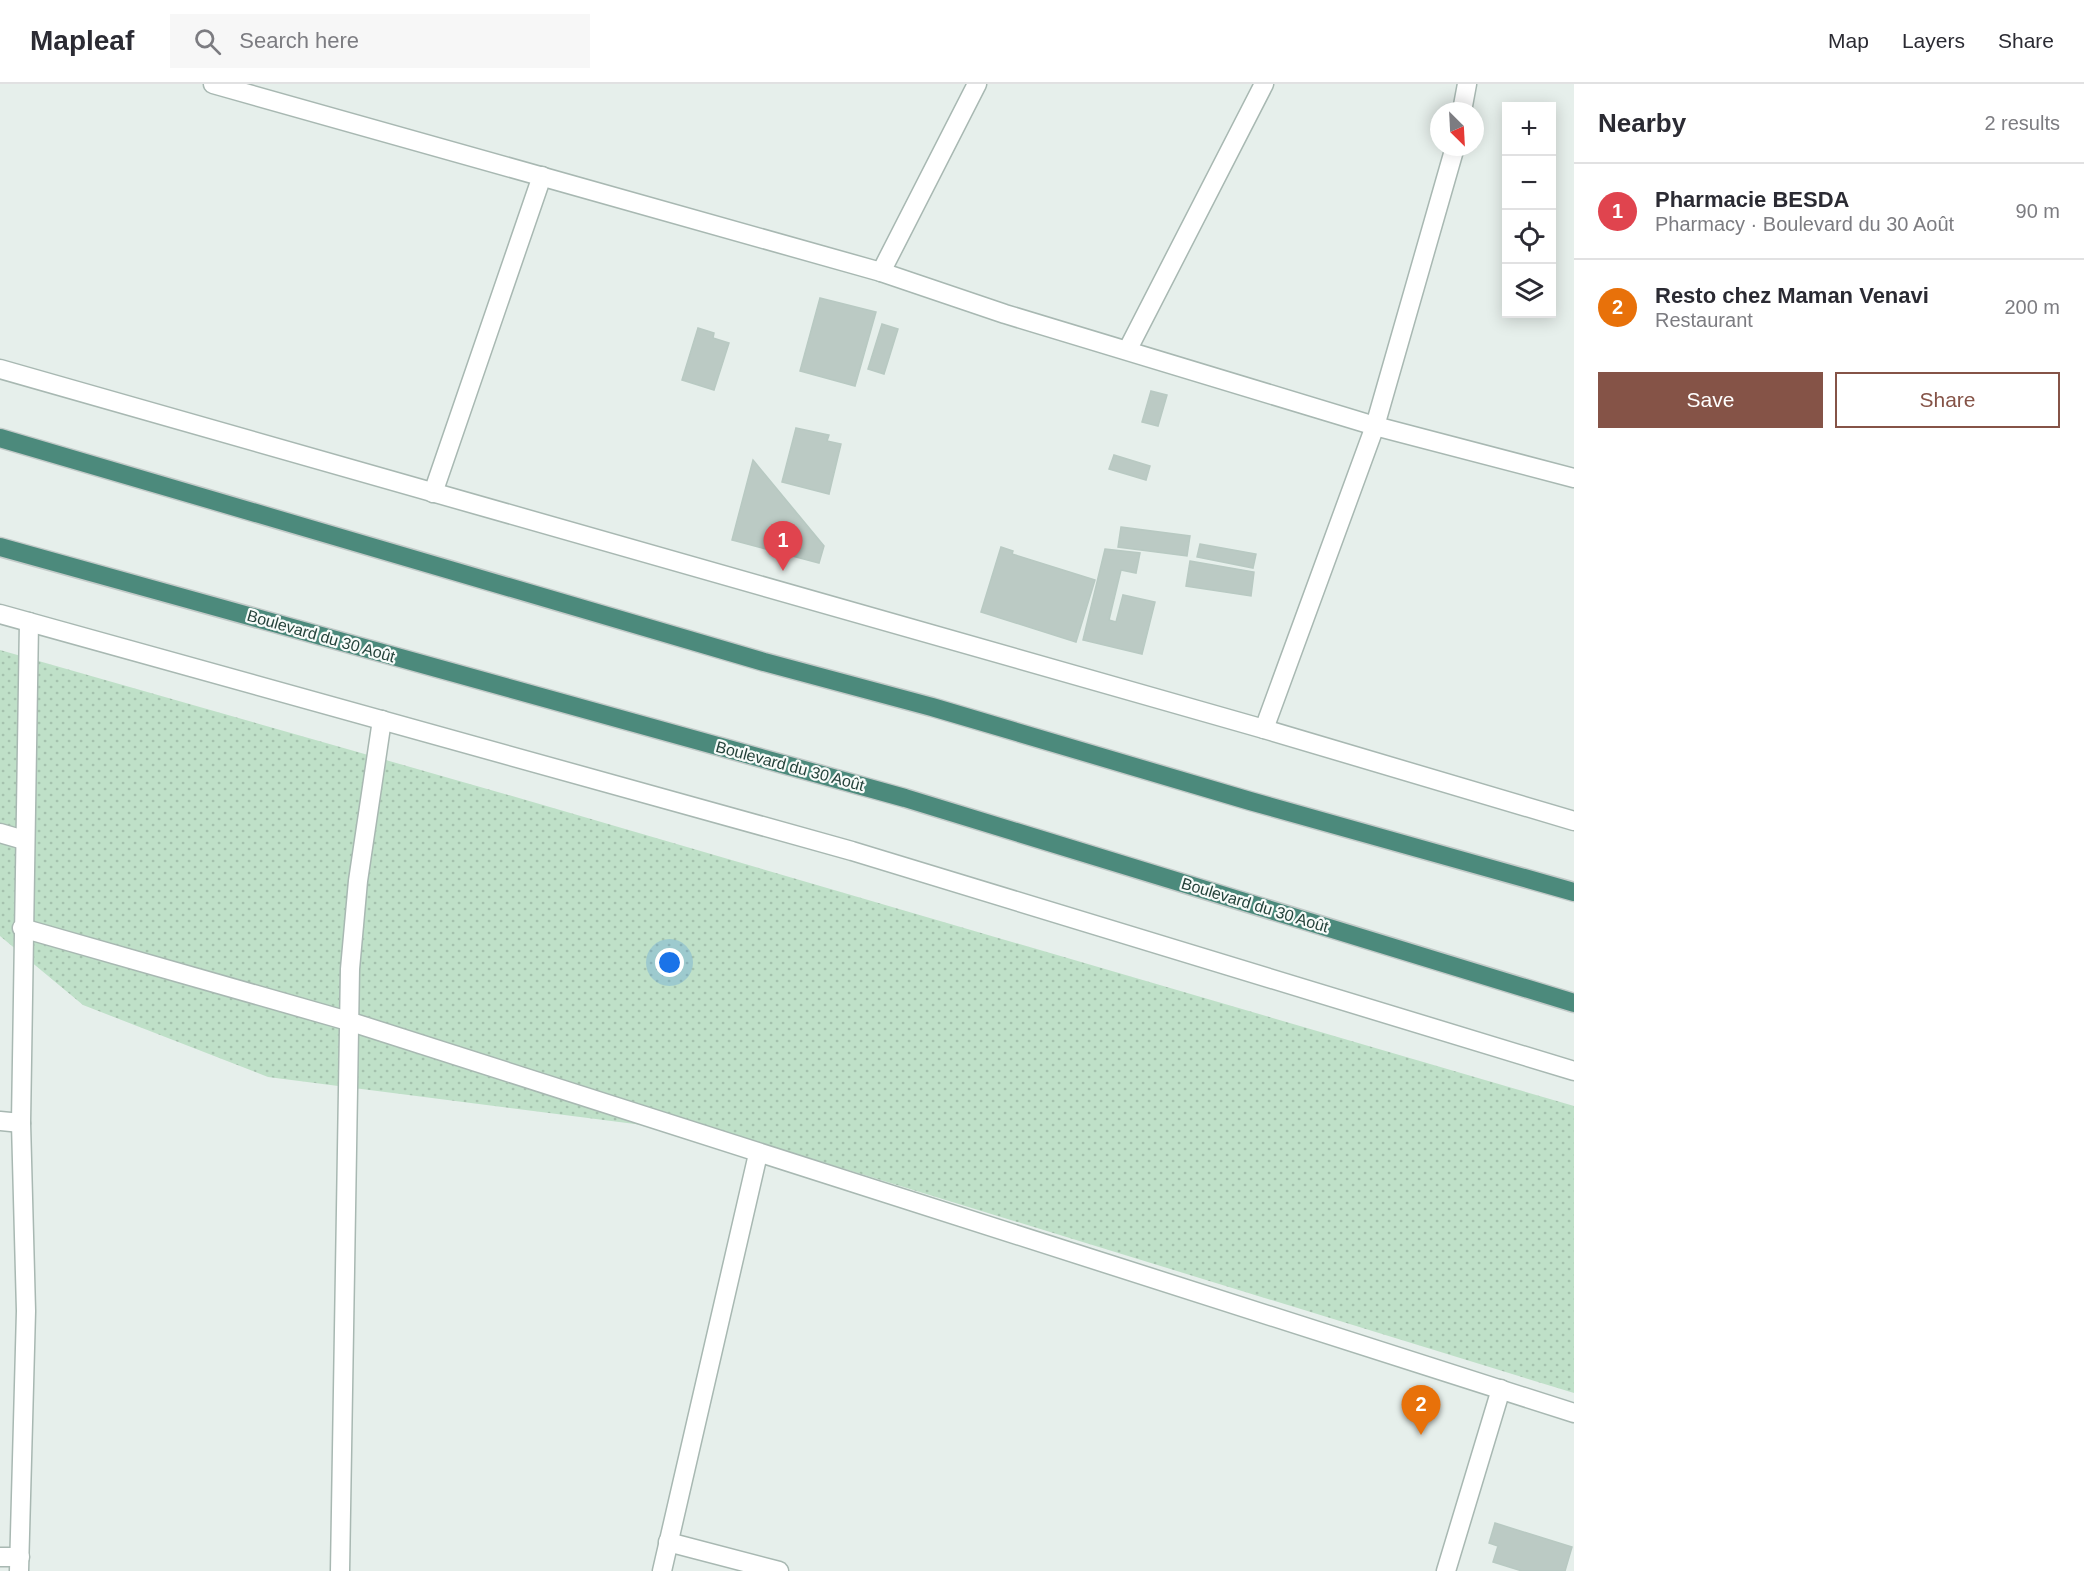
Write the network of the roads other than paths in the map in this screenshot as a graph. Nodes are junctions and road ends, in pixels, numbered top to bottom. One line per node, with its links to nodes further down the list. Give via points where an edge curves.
1 (213, 84): 7 (street)
2 (977, 84): 8 (street)
3 (1264, 84): 9 (street)
4 (1467, 84): 5 (street)
5 (1464, 102)
6 (1452, 156): 11 (street)
7 (543, 176): 8 (street); 14 (street)
8 (881, 272): 9 (street, via 1005,314)
9 (1128, 349): 11 (street)
10 (0, 369): 14 (street)
11 (1375, 426): 13 (street); 19 (street)
12 (0, 438): 23 (highway, via 730,652)
13 (1574, 478)
14 (433, 493): 19 (street)
15 (0, 547): 25 (highway, Boulevard du 30 Août, via 905,798)
16 (0, 614): 17 (street)
17 (28, 622): 18 (street); 22 (street)
18 (382, 720): 26 (street, via 358,881); 27 (street, via 852,851)
19 (1264, 729): 20 (street)
20 (1574, 821)
21 (0, 833): 22 (street)
22 (24, 840): 24 (street)
23 (1574, 892)
24 (22, 928): 26 (street); 29 (street)
25 (1574, 1004)
26 (348, 1021): 30 (street); 36 (street)
27 (1574, 1071)
28 (0, 1121): 29 (street)
29 (21, 1123): 35 (street, via 26,1311)
30 (758, 1154): 31 (street); 33 (street)
31 (1501, 1389): 32 (street); 39 (street)
32 (1574, 1413)
33 (668, 1542): 37 (street); 38 (street)
34 (0, 1557): 35 (street)
35 (20, 1564)
36 (340, 1571)
37 (662, 1571)
38 (778, 1571)
39 (1446, 1571)

